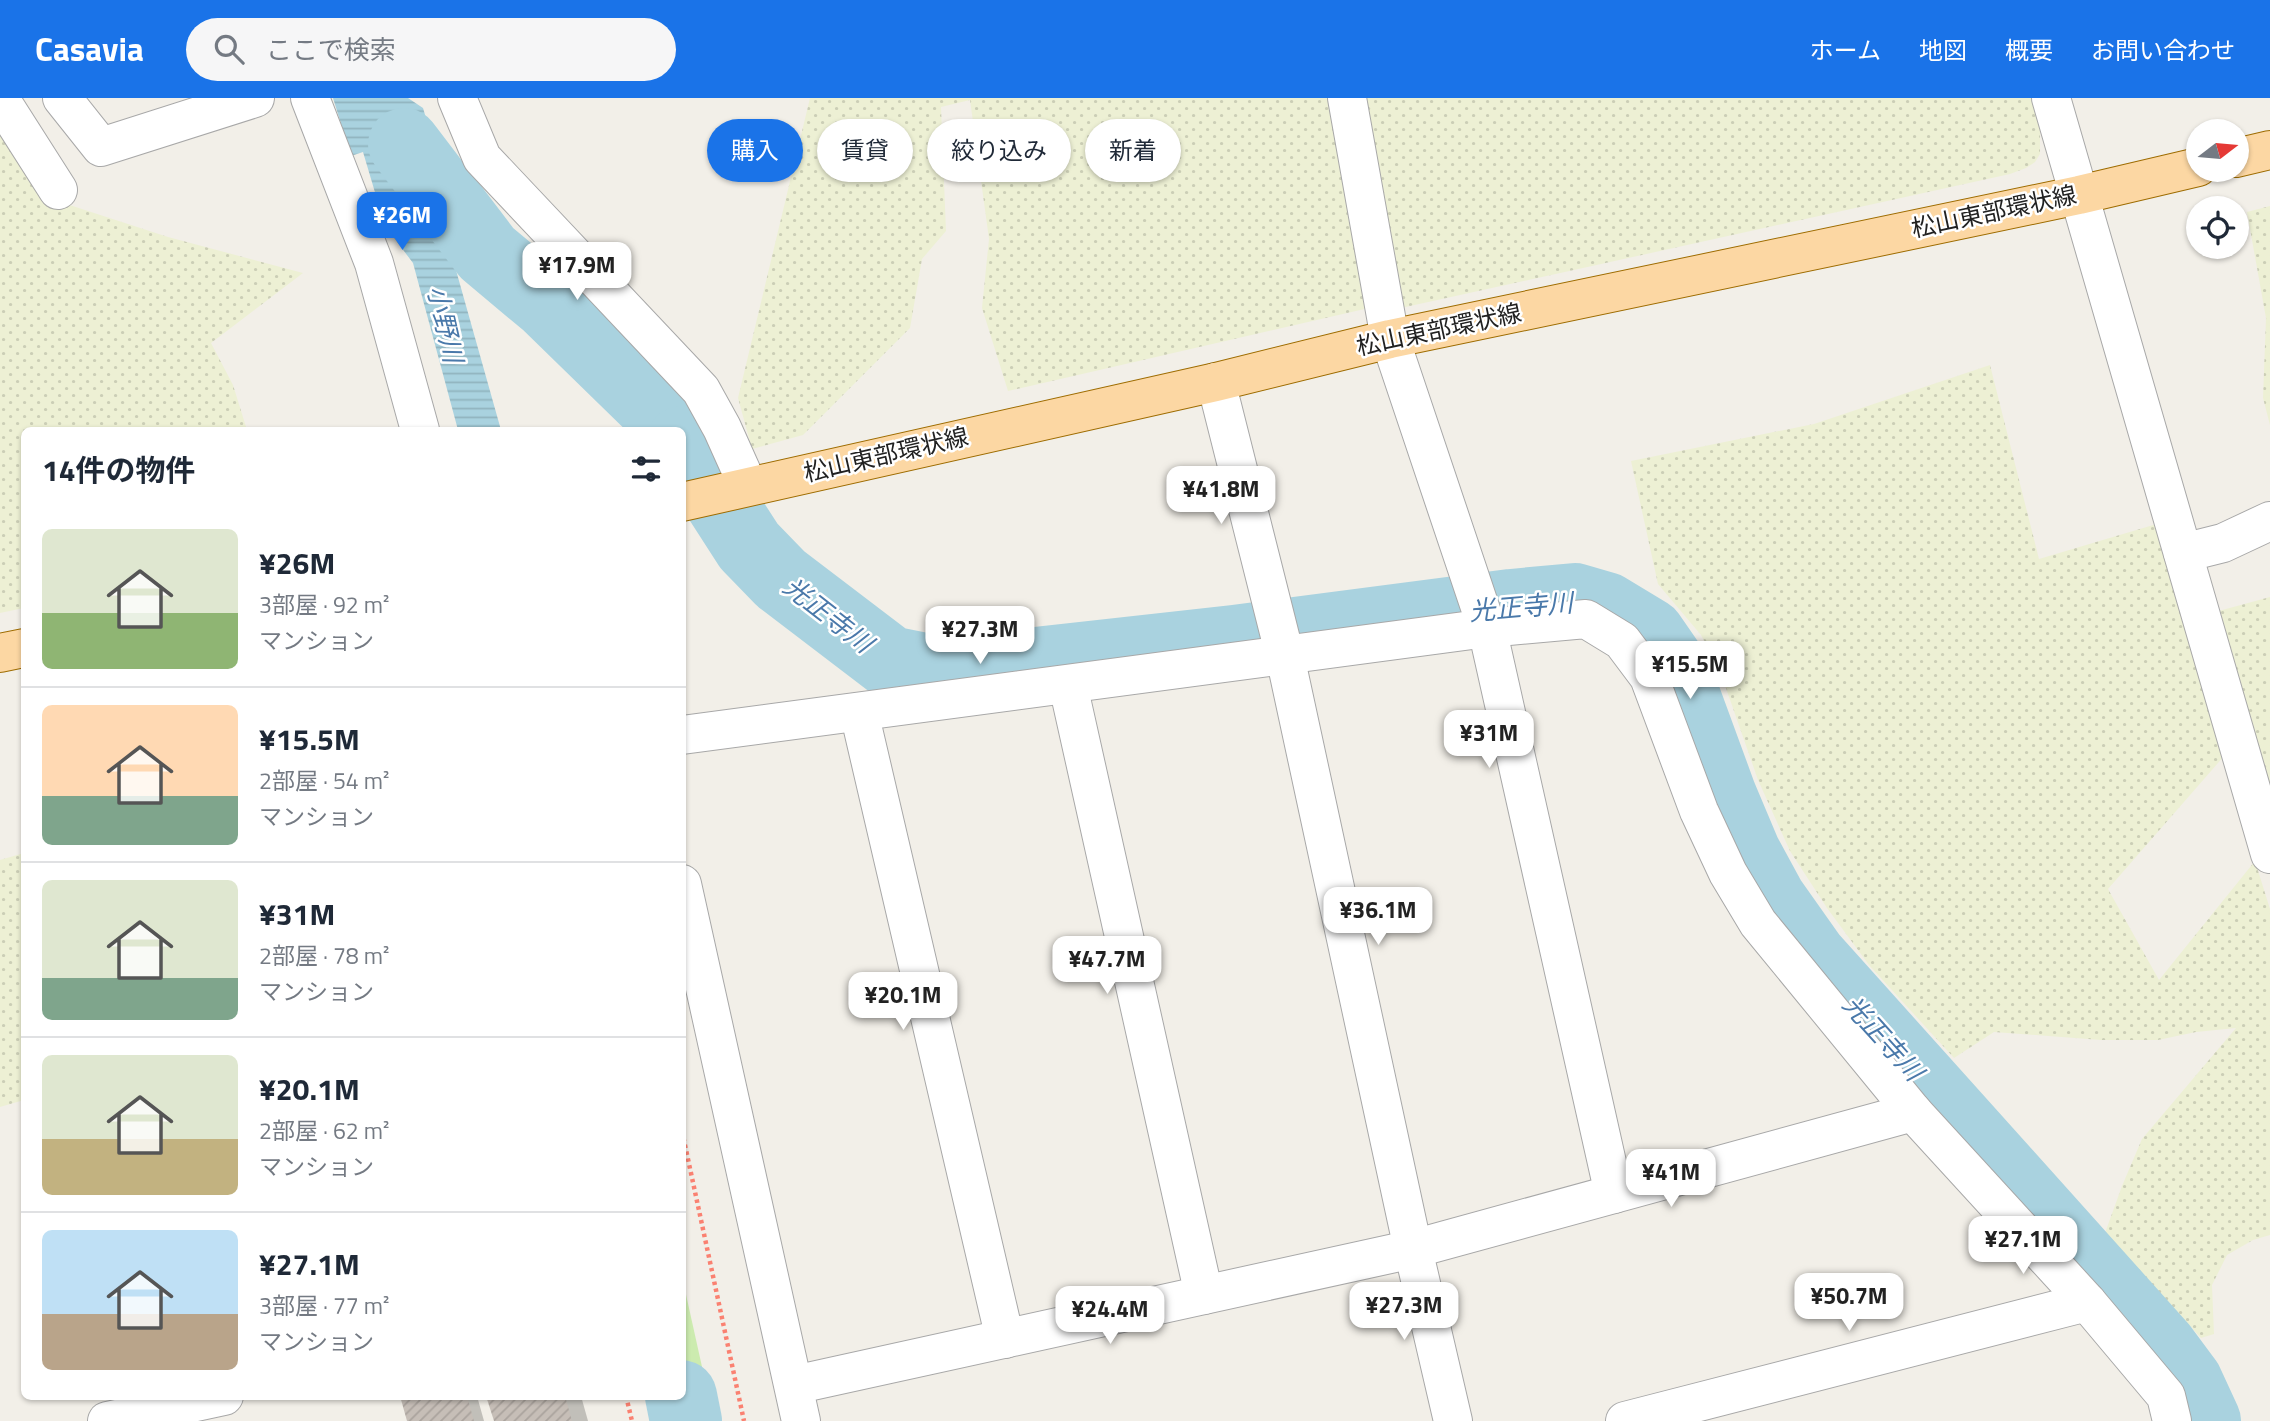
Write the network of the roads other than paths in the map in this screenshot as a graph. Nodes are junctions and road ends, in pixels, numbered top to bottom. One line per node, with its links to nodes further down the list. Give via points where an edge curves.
1 (62, 98): 2 (street, via 102,147)
2 (255, 98)
3 (310, 98): 15 (street, via 374,262)
4 (457, 98): 16 (street, via 482,158 701,390 722,428)
5 (1347, 98): 13 (street)
6 (2051, 98): 12 (street)
7 (0, 99): 11 (street)
8 (2270, 150): 9 (main road)
9 (2249, 155)
10 (2186, 170): 12 (main road, 松山東部環状線)
11 (58, 190)
12 (2079, 195): 13 (main road, 松山東部環状線); 18 (street)
13 (1390, 339): 14 (main road, 松山東部環状線); 19 (street)
14 (1216, 382): 16 (main road, 松山東部環状線); 22 (street)
15 (419, 427)
16 (718, 493)
17 (2270, 521): 18 (street, via 2223,543)
18 (2183, 553): 26 (street)
19 (1487, 628): 22 (street); 28 (street, via 1586,619 1622,640 1649,677 1699,811 1728,873 1759,923); 29 (street)
20 (21, 649): 21 (main road)
21 (0, 653)
22 (1285, 656): 23 (street); 30 (street)
23 (1068, 685): 24 (street); 31 (street)
24 (859, 712): 25 (street); 33 (street)
25 (686, 734)
26 (2270, 854)
27 (686, 902): 35 (street)
28 (1913, 1112): 29 (street); 32 (street)
29 (1615, 1194): 30 (street)
30 (1413, 1249): 31 (street); 38 (street)
31 (1204, 1295): 33 (street)
32 (2087, 1302): 36 (street); 40 (street, via 2166,1396)
33 (1005, 1339): 35 (street)
34 (205, 1400): 37 (street)
35 (797, 1403)
36 (1664, 1416): 39 (street)
37 (107, 1421)
38 (1453, 1421)
39 (1625, 1421)
40 (2172, 1421)

